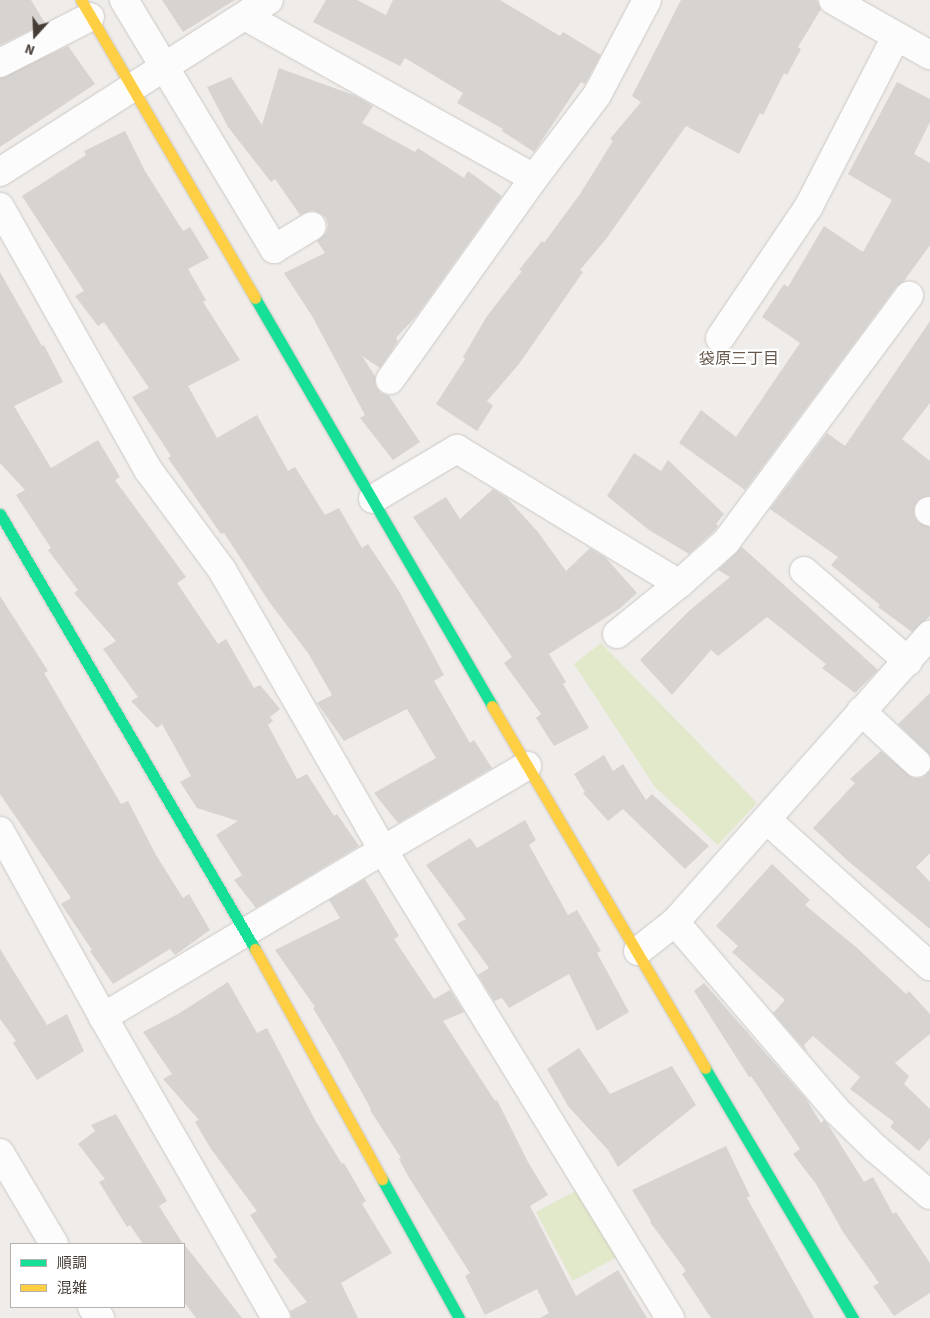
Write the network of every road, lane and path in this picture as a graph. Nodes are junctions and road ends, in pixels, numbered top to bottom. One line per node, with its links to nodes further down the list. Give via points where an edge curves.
1 (124, 0): 10 (street)
2 (269, 0): 6 (street)
3 (647, 0): 13 (street, via 597,95)
4 (833, 0): 7 (street)
5 (86, 8): 9 (street); 11 (street)
6 (244, 16): 10 (street); 13 (street)
7 (896, 37): 8 (street); 17 (street, via 809,206)
8 (930, 55)
9 (0, 63)
10 (164, 67): 11 (street); 15 (street, via 274,248)
11 (131, 88): 12 (street); 19 (street)
12 (0, 172)
13 (534, 178): 18 (street)
14 (0, 207): 31 (street, via 150,471 222,570)
15 (312, 226)
16 (909, 296): 22 (street, via 726,542)
17 (720, 338)
18 (390, 380)
19 (373, 500): 22 (street, via 457,449); 28 (street)
20 (0, 514): 33 (street)
21 (804, 570): 25 (street)
22 (679, 584): 23 (street)
23 (617, 634)
24 (930, 636): 25 (street)
25 (908, 661): 26 (street)
26 (861, 711): 27 (street); 29 (street)
27 (916, 763)
28 (527, 766): 31 (street); 34 (street)
29 (767, 820): 32 (street); 35 (street)
30 (0, 831): 36 (street)
31 (383, 850): 33 (street); 42 (street)
32 (675, 922): 34 (street); 38 (street, via 836,1110)
33 (246, 932): 36 (street); 41 (street)
34 (638, 951): 43 (street)
35 (929, 962)
36 (102, 1017): 40 (street)
37 (0, 1153): 39 (street)
38 (930, 1195)
39 (53, 1243)
40 (276, 1318)
41 (459, 1318)
42 (670, 1318)
43 (853, 1318)

